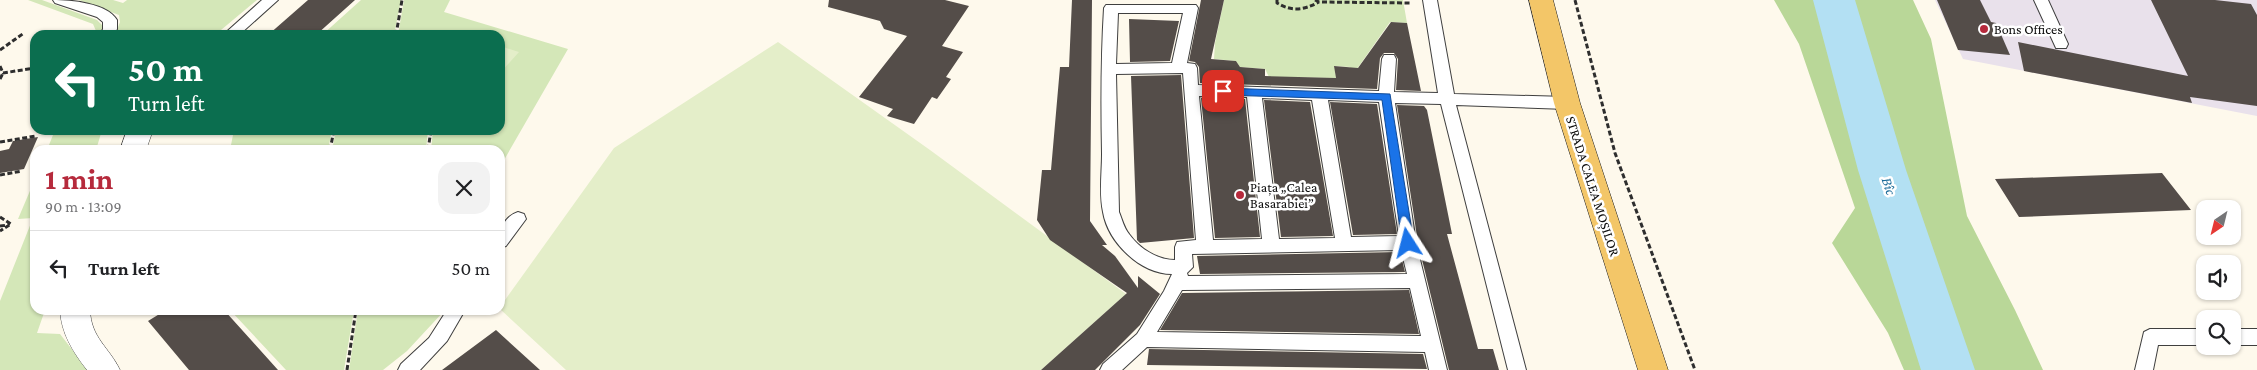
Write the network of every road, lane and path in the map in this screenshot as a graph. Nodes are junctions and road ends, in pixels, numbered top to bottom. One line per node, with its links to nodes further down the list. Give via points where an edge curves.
1 (60, 0): 11 (lane, via 102,14 110,20)
2 (271, 0): 12 (lane)
3 (402, 0): 13 (path)
4 (1277, 0): 9 (path, via 1276,3 1288,9 1304,9)
5 (1315, 0): 9 (path)
6 (1541, 0): 29 (main road, STRADA CALEA MOȘILOR)
7 (1574, 0): 62 (path, via 1615,153)
8 (2042, 0): 15 (lane)
9 (1319, 2): 10 (path)
10 (1430, 2): 28 (lane)
11 (110, 30)
12 (236, 30)
13 (397, 30)
14 (24, 33): 16 (path)
15 (2060, 44)
16 (0, 50)
17 (1389, 59): 27 (lane)
18 (0, 66): 22 (path)
19 (1178, 68): 21 (lane); 21 (lane, via 1191,8 1111,8); 24 (lane, via 1190,68)
20 (30, 69): 22 (path)
21 (1108, 69): 44 (lane, via 1111,212 1121,237 1140,256 1167,267)
22 (1, 73): 23 (path)
23 (0, 79)
24 (1191, 90): 25 (lane); 43 (lane)
25 (1254, 92): 26 (lane); 42 (lane)
26 (1319, 94): 27 (lane); 41 (lane)
27 (1386, 97): 28 (lane); 40 (lane)
28 (1447, 99): 29 (lane); 60 (lane)
29 (1566, 103): 61 (main road, STRADA CALEA MOȘILOR)
30 (36, 136): 31 (path)
31 (0, 142)
32 (22, 172): 33 (path)
33 (0, 175)
34 (0, 217): 36 (path)
35 (518, 219): 39 (lane)
36 (11, 224): 37 (path); 38 (path)
37 (0, 226)
38 (0, 231)
39 (505, 235)
40 (1408, 243): 41 (lane); 45 (lane)
41 (1344, 244): 42 (lane)
42 (1272, 245): 43 (lane)
43 (1205, 246): 44 (lane, via 1184,246)
44 (1184, 267): 46 (lane)
45 (1417, 281): 46 (lane); 54 (lane)
46 (1177, 283): 53 (lane)
47 (75, 315): 55 (street, via 74,324 81,339)
48 (355, 315): 56 (path)
49 (453, 315): 57 (lane, via 440,339)
50 (2196, 337): 63 (lane, via 2150,337)
51 (2241, 337): 52 (lane)
52 (2257, 337)
53 (1144, 339): 54 (lane); 58 (lane)
54 (1432, 344): 59 (lane)
55 (105, 370)
56 (347, 370)
57 (407, 370)
58 (1109, 370)
59 (1438, 370)
60 (1517, 370)
61 (1652, 370)
62 (1695, 370)
63 (2144, 370)

